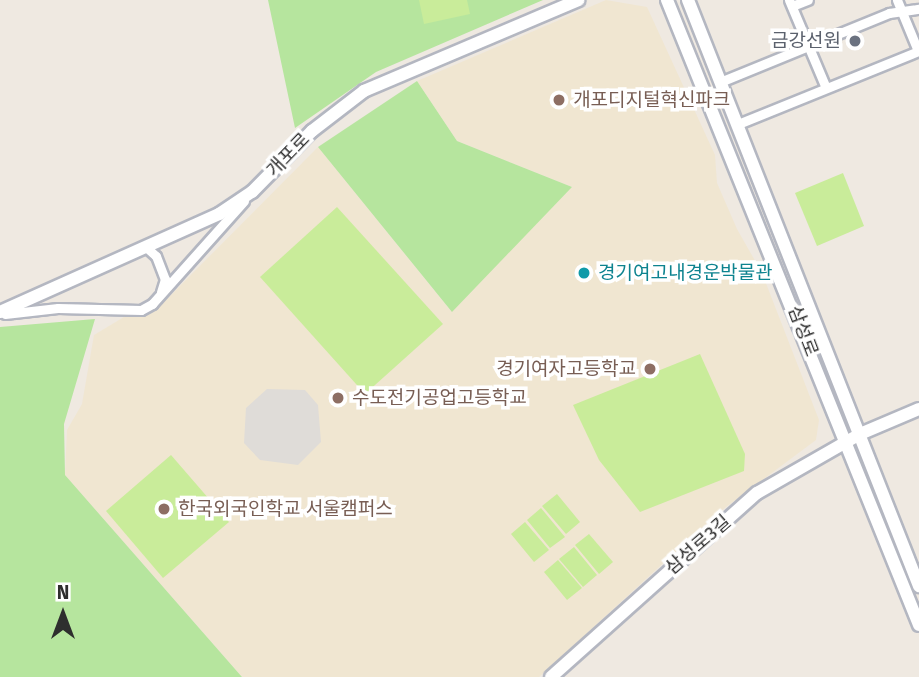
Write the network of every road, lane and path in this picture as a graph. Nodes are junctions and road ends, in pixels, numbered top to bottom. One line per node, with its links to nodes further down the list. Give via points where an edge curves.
1 (578, 0): 14 (main road, 개포로, via 364,91 312,131)
2 (667, 0): 20 (main road, 삼성로)
3 (688, 0): 11 (main road, 삼성로)
4 (808, 0): 6 (street)
5 (897, 0): 8 (street)
6 (791, 3): 9 (street)
7 (919, 9): 8 (street)
8 (901, 10): 9 (street); 10 (street)
9 (808, 46): 11 (street); 12 (street)
10 (918, 51): 12 (street)
11 (720, 82): 13 (main road, 삼성로)
12 (826, 88): 13 (street)
13 (738, 124): 19 (main road, 삼성로)
14 (252, 192): 15 (main road, 개포로, via 219,215); 16 (street)
15 (147, 248): 16 (street, via 156,256 165,279); 17 (main road, 개포로)
16 (159, 297): 17 (street, via 141,310 58,308)
17 (0, 314)
18 (919, 409): 19 (main road, 삼성로3길)
19 (860, 434): 20 (main road, 삼성로3길); 21 (main road, 삼성로)
20 (846, 442): 22 (main road, 삼성로); 23 (main road, 삼성로3길, via 757,494)
21 (919, 586)
22 (919, 625)
23 (551, 677)

